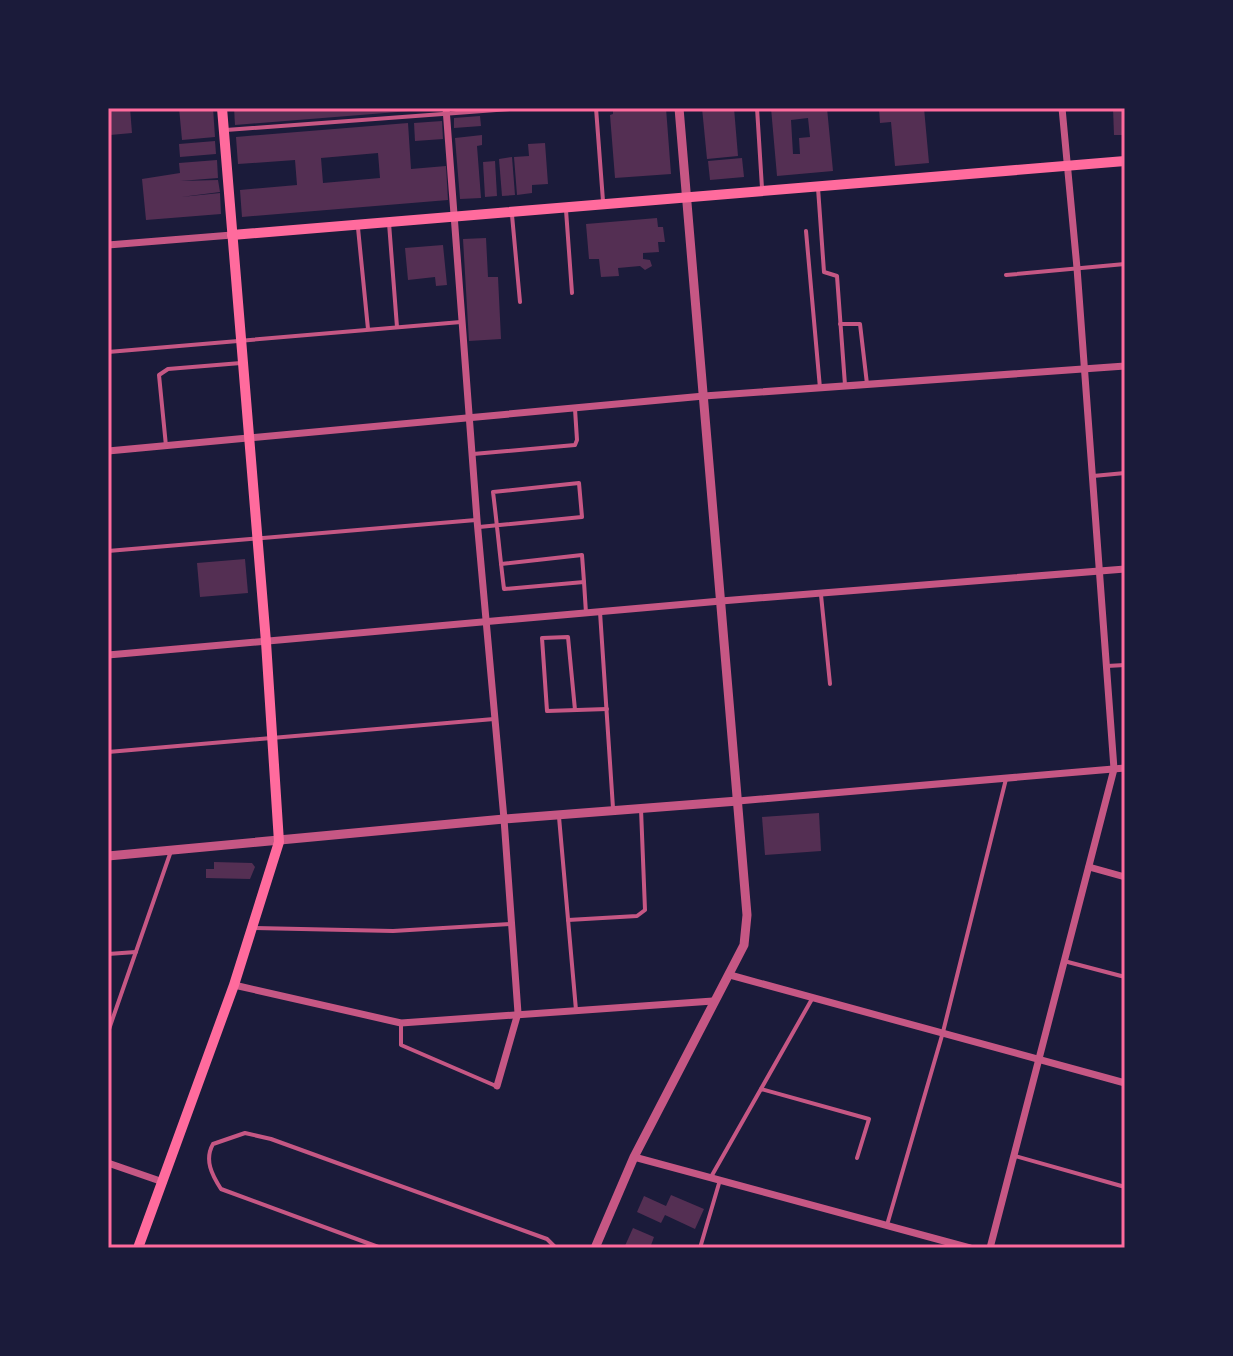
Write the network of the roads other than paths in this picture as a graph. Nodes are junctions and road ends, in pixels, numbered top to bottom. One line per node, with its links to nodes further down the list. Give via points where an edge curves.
1 (222, 108): 8 (main road)
2 (523, 108): 7 (lane)
3 (596, 108): 14 (lane)
4 (679, 108): 13 (street)
5 (757, 108): 12 (lane)
6 (1062, 108): 10 (street)
7 (446, 111): 8 (lane); 17 (street)
8 (224, 131): 21 (main road)
9 (1125, 161): 10 (main road)
10 (1067, 166): 11 (main road); 24 (street)
11 (817, 186): 12 (main road); 29 (lane, via 824,272 837,276)
12 (762, 190): 13 (main road)
13 (686, 196): 14 (main road); 40 (street)
14 (603, 204): 15 (main road)
15 (566, 207): 16 (main road); 26 (lane)
16 (512, 212): 17 (main road); 27 (lane)
17 (454, 218): 18 (main road); 28 (street)
18 (389, 223): 19 (main road); 30 (lane)
19 (358, 226): 21 (main road); 31 (lane)
20 (806, 231): 39 (lane)
21 (232, 235): 22 (street); 32 (main road)
22 (108, 245)
23 (1125, 264): 24 (lane)
24 (1077, 268): 25 (lane); 36 (street)
25 (1006, 275)
26 (572, 293)
27 (520, 302)
28 (461, 322): 30 (lane); 42 (street)
29 (840, 324): 37 (lane, via 860,324); 38 (lane)
30 (397, 327): 31 (lane)
31 (368, 329): 32 (lane)
32 (241, 340): 33 (lane); 34 (main road)
33 (108, 352)
34 (243, 363): 43 (main road); 44 (lane, via 168,369 159,375)
35 (1125, 366): 36 (street)
36 (1085, 369): 37 (street); 48 (street)
37 (867, 384): 38 (street)
38 (845, 386): 39 (street)
39 (820, 388): 40 (street)
40 (704, 396): 41 (street); 58 (street)
41 (575, 409): 42 (street); 46 (lane, via 575,445)
42 (471, 419): 43 (street); 46 (street)
43 (249, 440): 44 (street); 51 (main road)
44 (166, 446): 45 (street)
45 (108, 451)
46 (473, 454): 49 (street)
47 (1125, 473): 48 (lane)
48 (1093, 476): 55 (street)
49 (477, 524): 50 (lane); 51 (lane); 61 (street)
50 (497, 526): 50 (lane, via 493,492 579,483 582,517); 53 (lane)
51 (256, 538): 52 (lane); 62 (main road)
52 (108, 551)
53 (501, 564): 56 (lane, via 504,589); 56 (lane, via 582,555)
54 (1125, 569): 55 (street)
55 (1099, 572): 57 (street); 65 (street)
56 (584, 582): 60 (lane)
57 (821, 593): 58 (street); 66 (lane)
58 (721, 601): 59 (street); 75 (street)
59 (600, 612): 60 (street); 67 (lane)
60 (586, 613): 61 (street)
61 (487, 622): 62 (street); 69 (street)
62 (266, 642): 63 (street); 70 (main road)
63 (108, 655)
64 (1125, 665): 65 (lane)
65 (1107, 666): 73 (street)
66 (830, 684)
67 (607, 709): 68 (lane); 77 (lane)
68 (575, 710): 68 (lane, via 568,637 542,638 547,711)
69 (494, 719): 70 (lane); 79 (street)
70 (273, 738): 71 (lane); 80 (main road)
71 (108, 752)
72 (1125, 768): 73 (street)
73 (1114, 769): 74 (street); 83 (street)
74 (1006, 778): 75 (street); 100 (lane)
75 (738, 801): 76 (street); 91 (street, via 747,915 744,945)
76 (641, 809): 77 (street); 85 (lane, via 645,910 637,916)
77 (613, 811): 78 (street)
78 (559, 815): 79 (street); 85 (lane)
79 (504, 819): 80 (street); 86 (street)
80 (279, 842): 81 (street); 87 (main road)
81 (171, 851): 82 (street); 88 (lane)
82 (108, 856)
83 (1089, 867): 84 (street); 90 (street)
84 (1125, 877)
85 (568, 920): 96 (lane)
86 (512, 924): 87 (lane, via 393,931); 97 (street)
87 (252, 928): 93 (main road)
88 (136, 952): 89 (lane); 99 (lane)
89 (108, 954)
90 (1064, 961): 92 (lane); 101 (street)
91 (730, 975): 94 (street); 95 (street)
92 (1125, 977)
93 (234, 985): 98 (street); 111 (main road)
94 (812, 999): 100 (street); 104 (lane)
95 (713, 1001): 96 (street); 106 (street)
96 (576, 1010): 97 (street)
97 (518, 1013): 98 (street); 103 (street)
98 (401, 1023): 103 (lane, via 401,1045)
99 (108, 1032)
100 (943, 1032): 101 (street); 113 (lane)
101 (1038, 1058): 102 (street); 105 (street)
102 (1125, 1083)
103 (497, 1086)
104 (761, 1089): 107 (lane, via 869,1119); 109 (lane)
105 (1013, 1156): 112 (lane); 120 (street)
106 (634, 1157): 109 (street); 117 (street)
107 (857, 1158)
108 (108, 1163): 111 (street)
109 (711, 1177): 110 (street)
110 (720, 1180): 113 (street); 118 (lane)
111 (163, 1182): 114 (main road)
112 (1125, 1187)
113 (887, 1225): 119 (street)
114 (138, 1248)
115 (381, 1248): 116 (lane, via 221,1189 209,1164 213,1144 245,1133 271,1139 547,1239)
116 (556, 1248)
117 (595, 1248)
118 (700, 1248)
119 (970, 1248)
120 (990, 1248)

